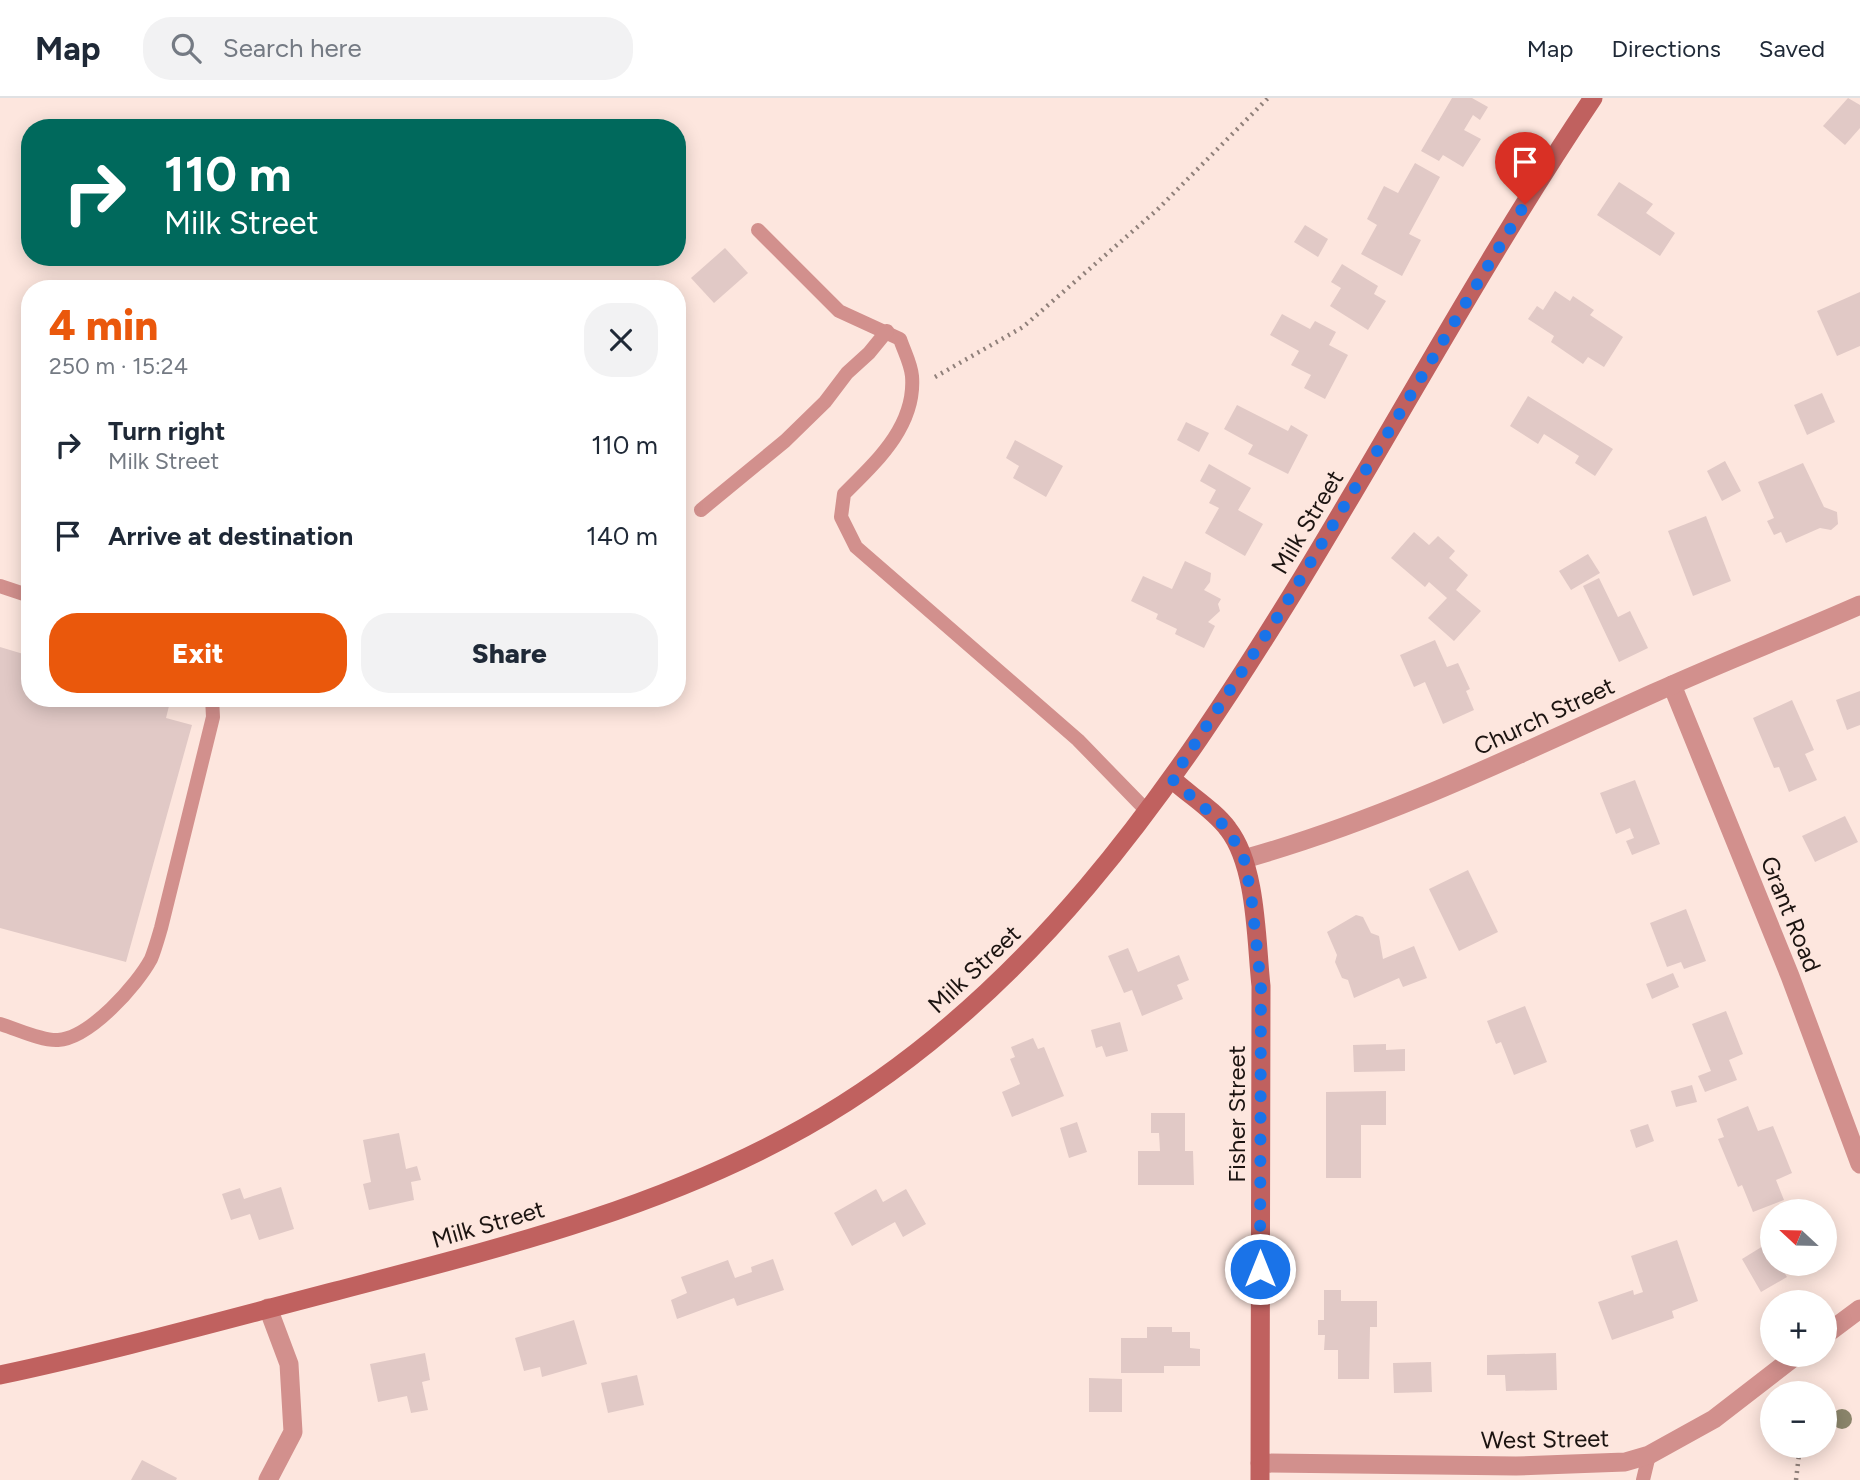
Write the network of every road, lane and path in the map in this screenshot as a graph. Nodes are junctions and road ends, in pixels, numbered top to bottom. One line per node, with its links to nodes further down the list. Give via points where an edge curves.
1 (1268, 98): 5 (path, via 1157,210 1023,327)
2 (1593, 98): 12 (main road, Milk Street, via 1536,184 1282,610)
3 (758, 230): 4 (lane, via 839,311)
4 (887, 331): 5 (lane, via 900,340 912,373); 6 (lane, via 785,441)
5 (912, 391): 13 (lane, via 900,430 844,494 842,517 856,547 1078,740)
6 (701, 510)
7 (0, 586): 8 (lane)
8 (21, 593)
9 (1860, 606): 10 (street, Church Street)
10 (1672, 685): 14 (street, Church Street, via 1414,802 1301,844); 16 (street, Grant Road, via 1790,976)
11 (212, 707): 15 (lane, via 150,959 127,991 79,1033 58,1040)
12 (1172, 779): 13 (main road, Milk Street); 14 (main road, Fisher Street, via 1228,829)
13 (1147, 811): 17 (main road, Milk Street, via 1070,909 979,1002 867,1089 807,1126 744,1159 613,1212)
14 (1244, 859): 24 (main road, Fisher Street, via 1261,986)
15 (0, 1024)
16 (1860, 1164)
17 (268, 1308): 21 (main road, Milk Street); 25 (street, via 289,1364 293,1432)
18 (1860, 1309): 19 (street)
19 (1837, 1326)
20 (1781, 1367): 22 (street, West Street, via 1714,1419)
21 (0, 1375)
22 (1649, 1455): 24 (street, West Street, via 1625,1462); 26 (lane)
23 (1799, 1458): 27 (path)
24 (1260, 1471)
25 (268, 1480)
26 (1643, 1480)
27 (1796, 1480)

